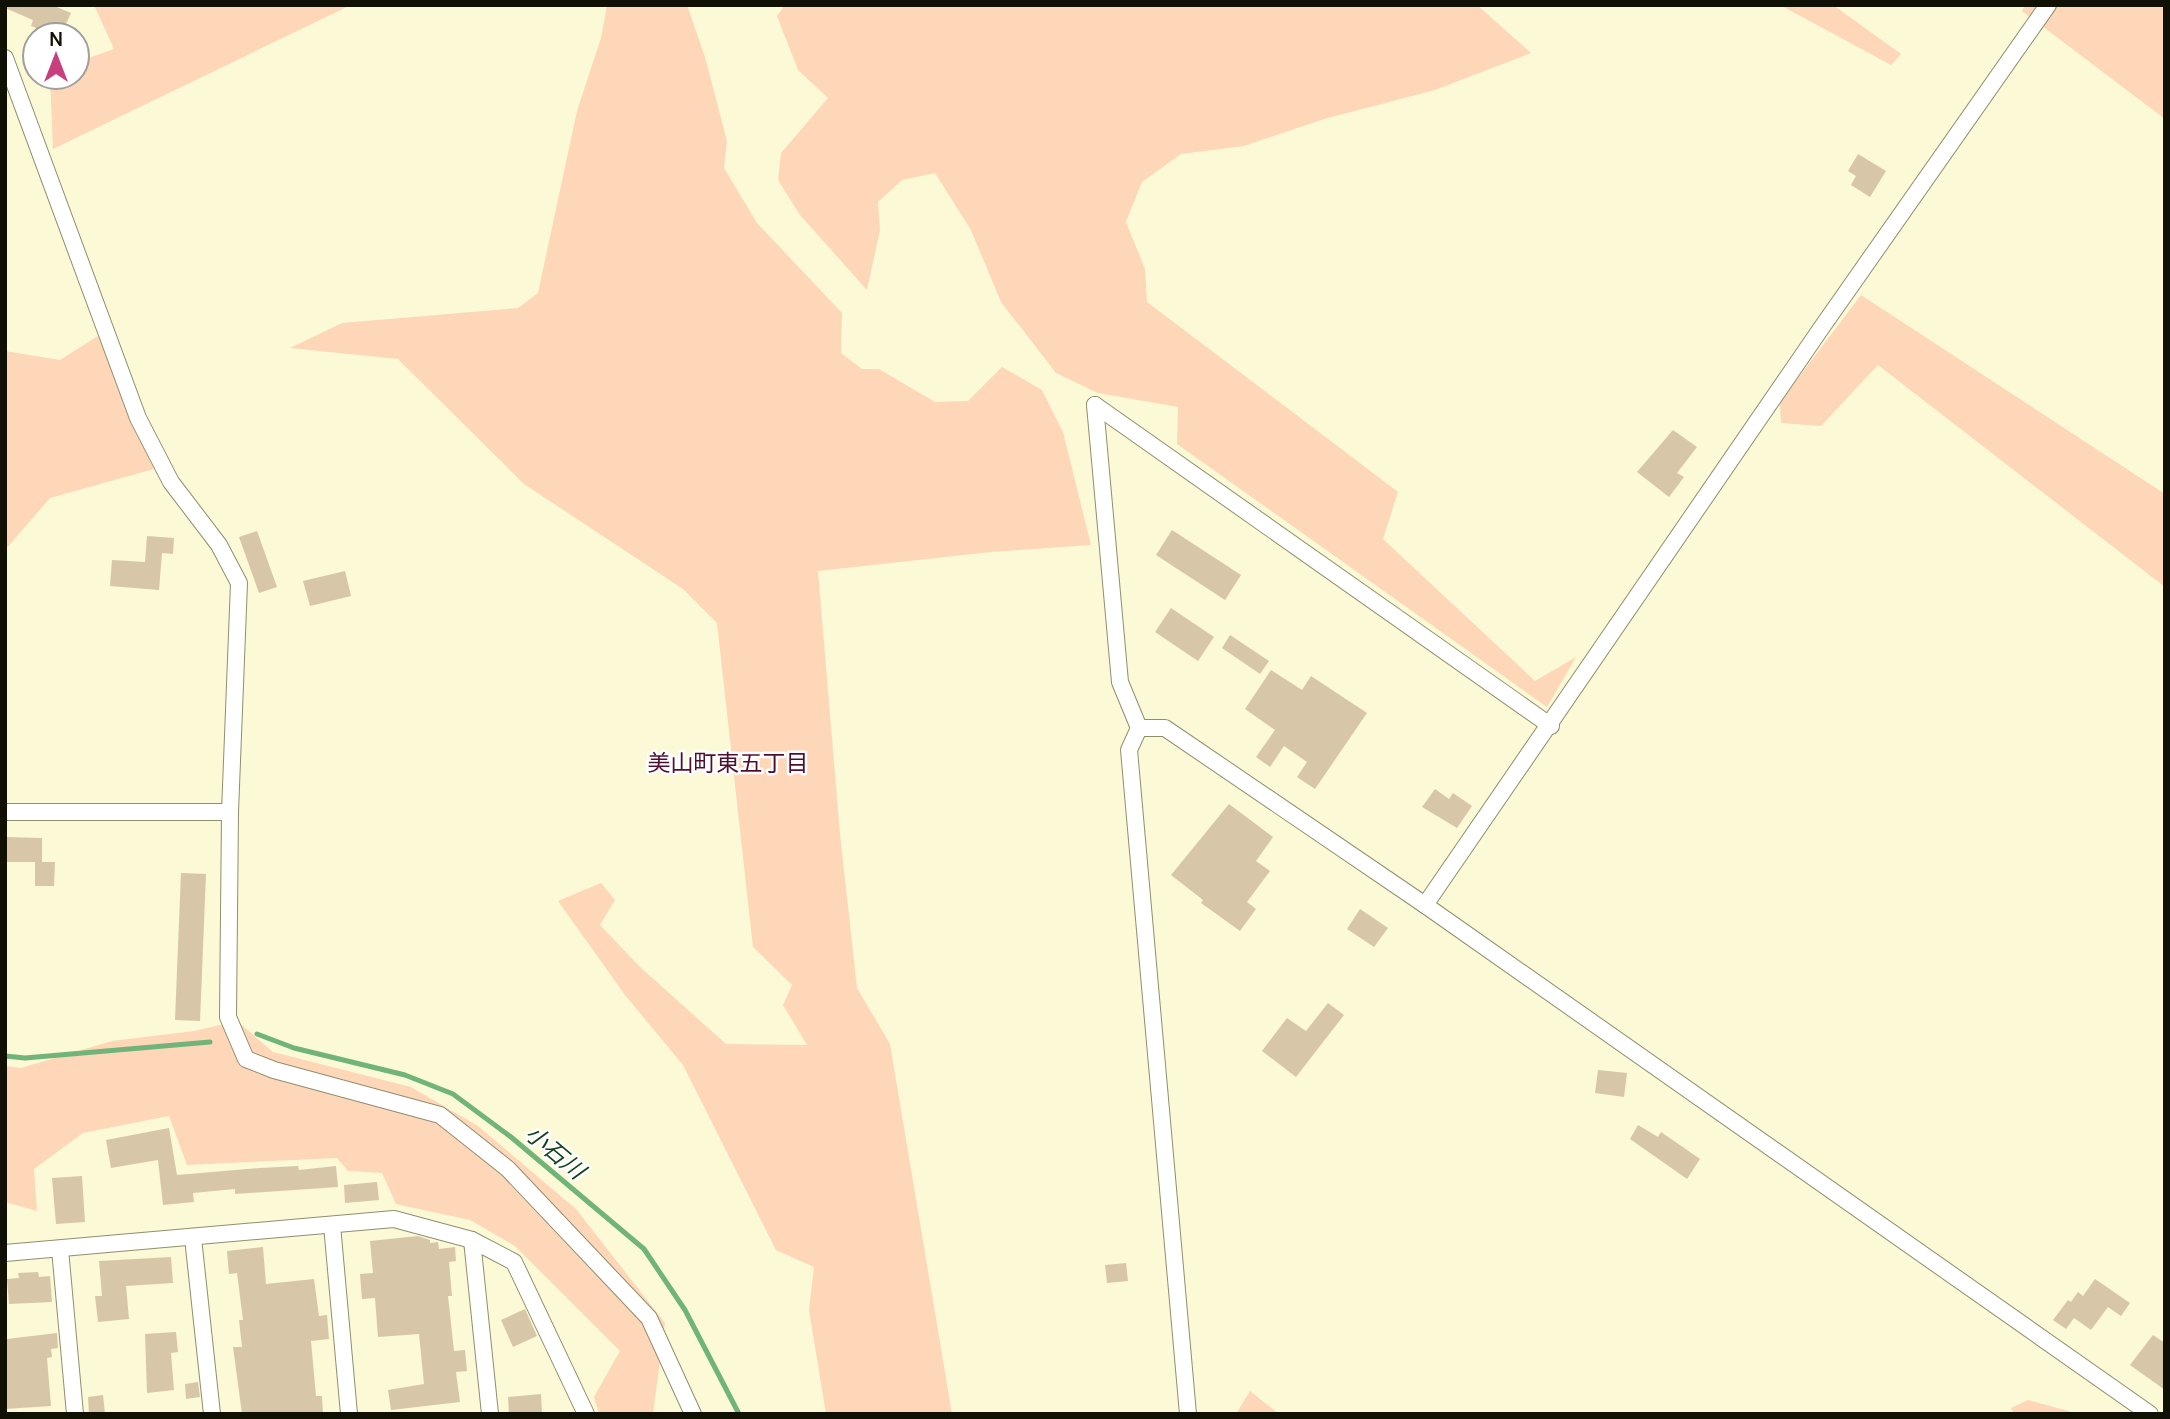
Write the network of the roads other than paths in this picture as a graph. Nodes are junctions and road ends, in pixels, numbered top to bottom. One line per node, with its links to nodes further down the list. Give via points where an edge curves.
1 (2048, 5): 3 (street)
2 (5, 58): 6 (street, via 142,428 171,482 219,545 239,583)
3 (1551, 726): 4 (street, via 1095,405 1120,682); 7 (street)
4 (1139, 728): 7 (street, via 1166,728); 19 (street, via 1129,750)
5 (5, 812): 6 (street)
6 (230, 812): 18 (street, via 228,1017 246,1059 440,1115 508,1169 649,1318)
7 (1425, 905): 20 (street)
8 (332, 1225): 9 (street); 10 (street, via 394,1219); 15 (street)
9 (194, 1238): 11 (street); 14 (street)
10 (472, 1240): 16 (street); 17 (street, via 514,1262)
11 (60, 1249): 12 (street); 13 (street)
12 (5, 1253)
13 (75, 1414)
14 (212, 1414)
15 (349, 1414)
16 (489, 1414)
17 (586, 1414)
18 (693, 1414)
19 (1188, 1414)
20 (2150, 1414)

